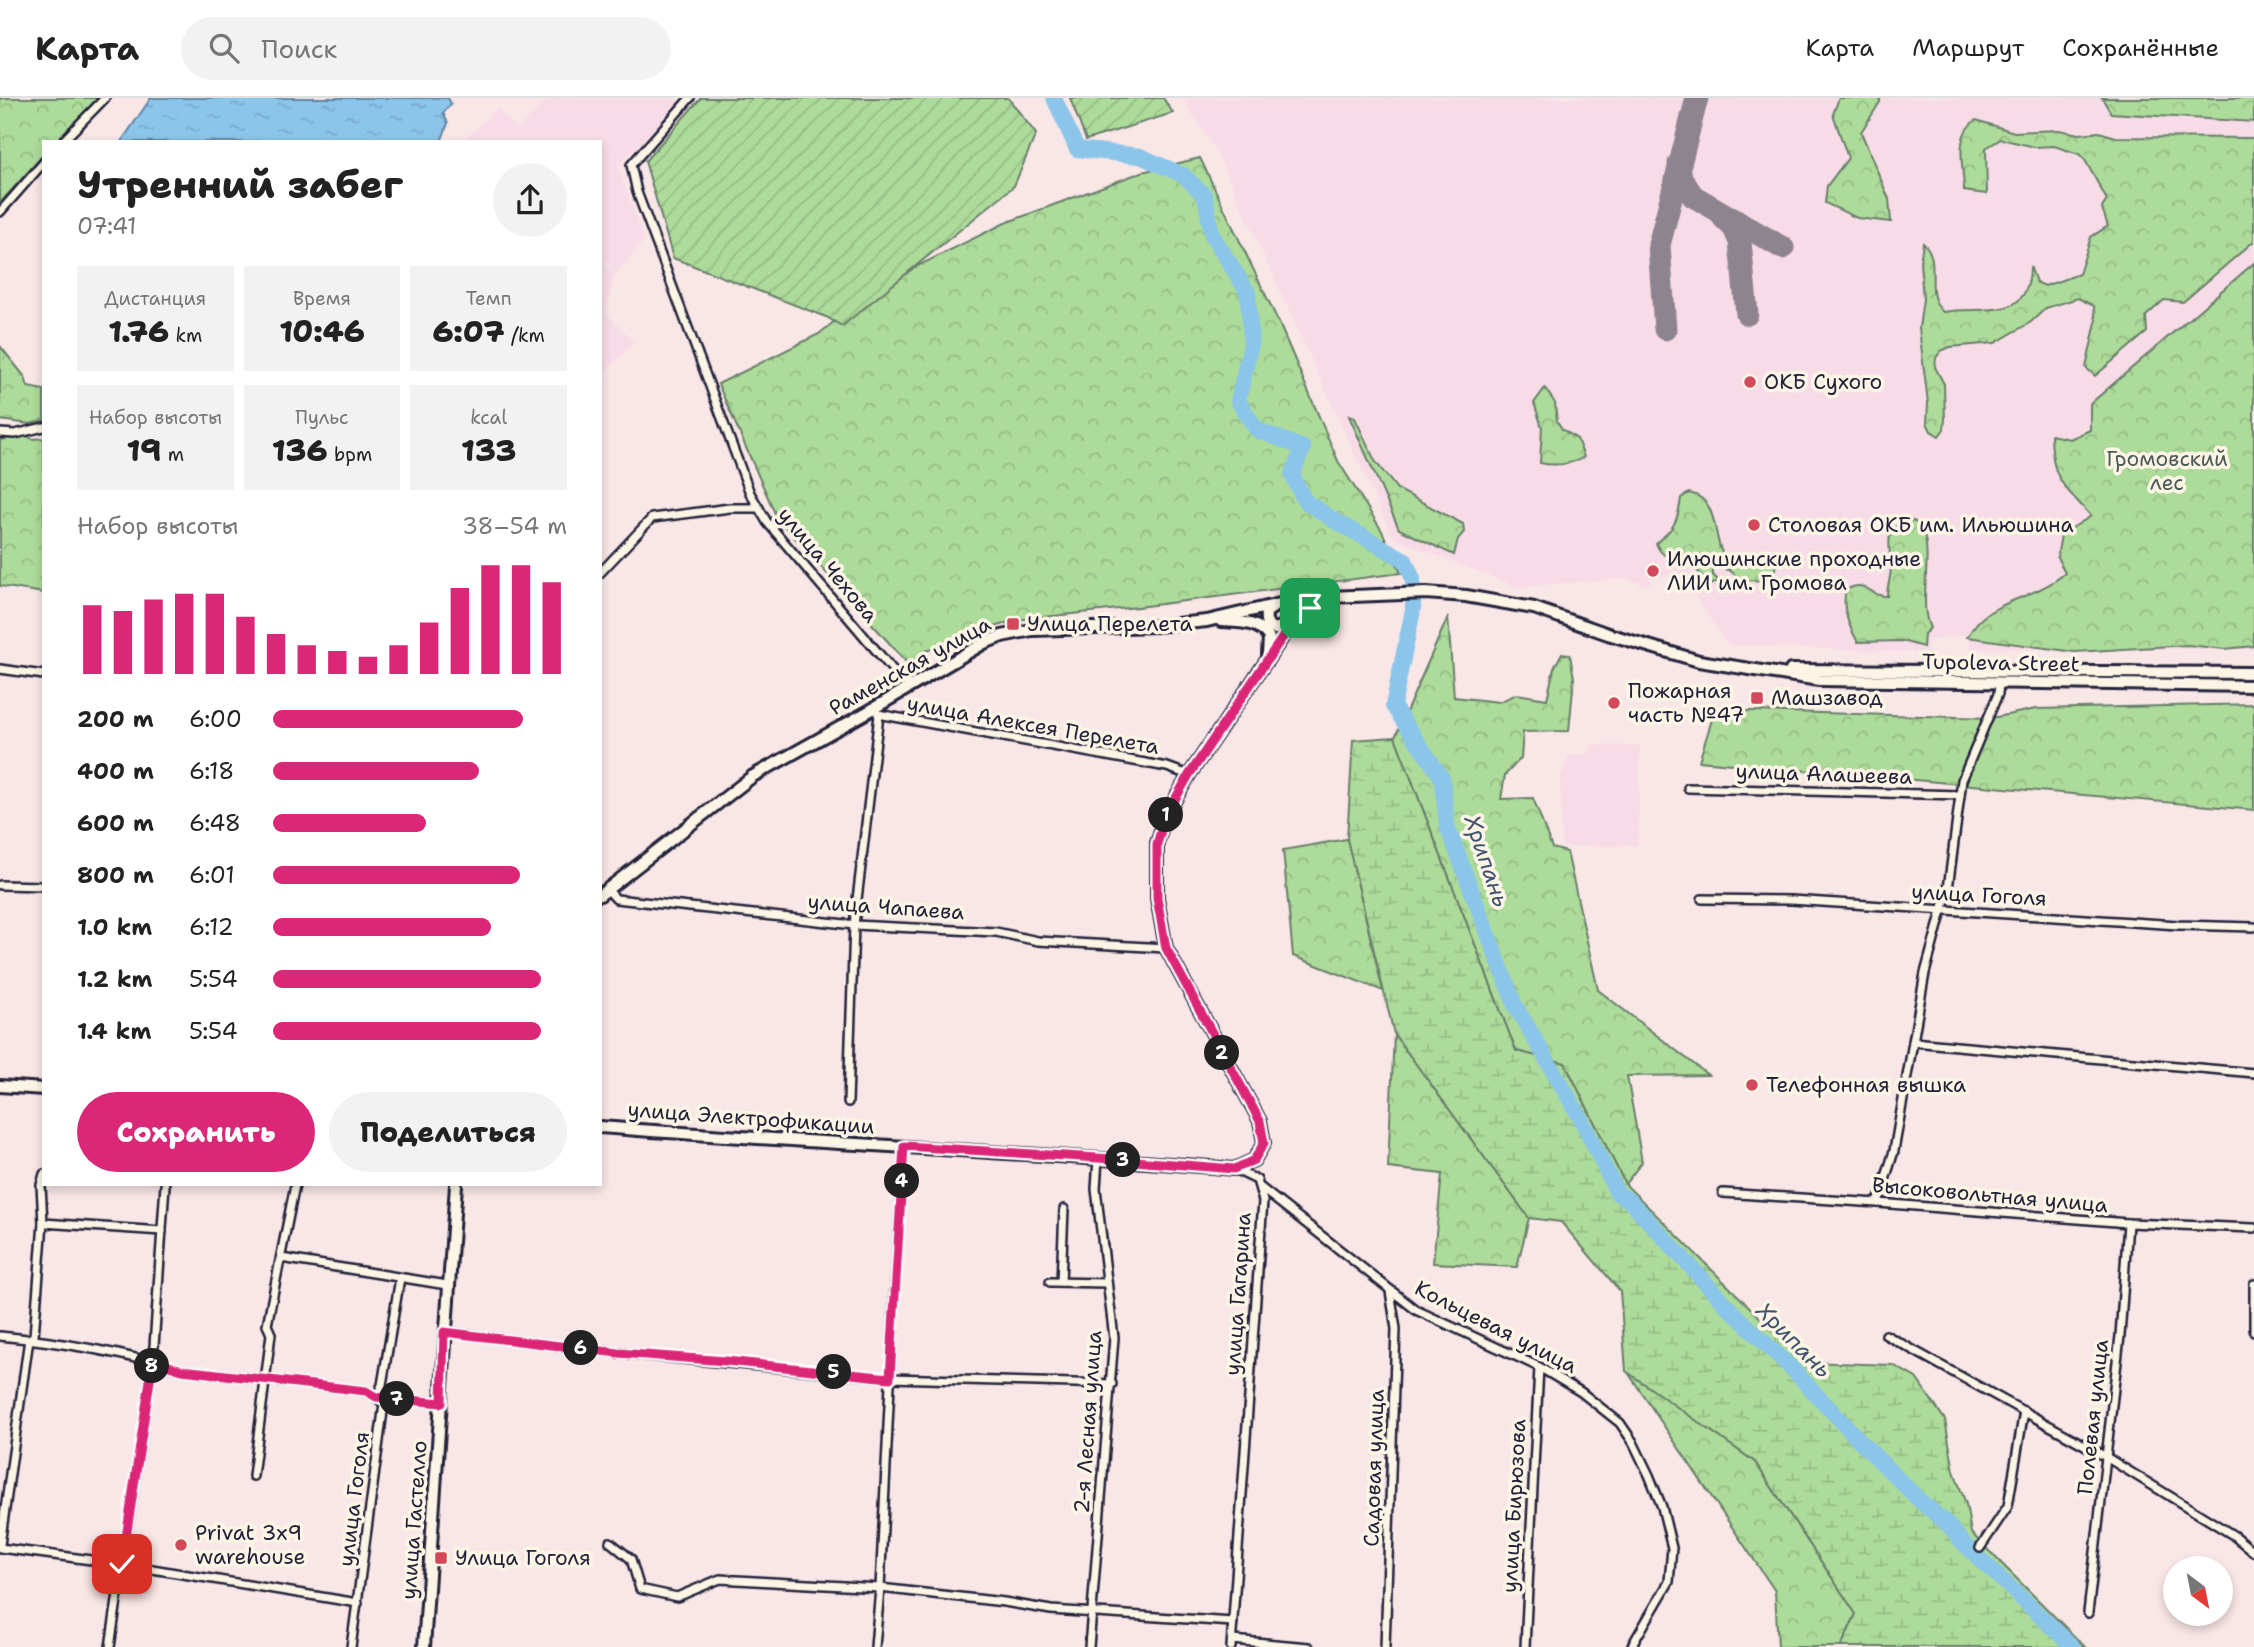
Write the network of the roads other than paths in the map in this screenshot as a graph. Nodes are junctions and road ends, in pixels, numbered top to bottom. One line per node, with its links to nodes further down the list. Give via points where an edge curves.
1 (105, 98): 3 (street)
2 (690, 98): 8 (street, via 631,165 642,205)
3 (64, 140)
4 (42, 164): 5 (street)
5 (0, 212)
6 (42, 427): 7 (street)
7 (0, 433)
8 (759, 508): 9 (street, улица Чехова, via 652,518); 20 (street, улица Чехова, via 897,676)
9 (602, 571)
10 (1329, 597): 11 (main road, Раменская улица); 13 (main road); 16 (main road, Tupoleva Street, via 1466,596 1534,608 1667,653)
11 (1284, 603): 12 (main road, Раменская улица); 13 (main road, via 1270,608 1265,619 1275,629)
12 (1207, 621): 14 (main road, via 1246,622 1261,628 1269,638); 20 (main road, Раменская улица, via 1010,634 984,643)
13 (1293, 622): 14 (main road)
14 (1268, 658): 23 (main road)
15 (0, 669): 18 (street)
16 (1748, 670): 17 (main road, Tupoleva Street); 19 (main road, Tupoleva Street, via 1819,680)
17 (2254, 673)
18 (42, 675)
19 (1999, 683): 21 (main road, Tupoleva Street); 25 (street)
20 (911, 686): 22 (main road, Раменская улица)
21 (2254, 686)
22 (875, 713): 23 (street, улица Алексея Перелета, via 1167,767); 28 (main road, Раменская улица, via 753,776); 31 (street)
23 (1189, 775): 33 (main road, via 1165,817 1157,844 1157,898)
24 (1688, 788): 25 (street, улица Алашеева)
25 (1960, 795): 30 (street)
26 (0, 885): 27 (street)
27 (42, 886)
28 (604, 892): 31 (street, улица Чапаева, via 616,899)
29 (1702, 899): 30 (street, улица Гоголя)
30 (1944, 909): 32 (street, улица Гоголя); 34 (street, via 1925,973)
31 (854, 925): 33 (street, улица Чапаева); 38 (street)
32 (2254, 927)
33 (1166, 948): 42 (main road, via 1262,1127 1261,1152)
34 (1913, 1042): 35 (street); 49 (street, via 1894,1151)
35 (2254, 1073)
36 (0, 1086): 37 (main road)
37 (42, 1089)
38 (848, 1102)
39 (602, 1127): 40 (main road, улица Электрофикации)
40 (904, 1146): 41 (main road, улица Электрофикации); 70 (street)
41 (1098, 1158): 42 (main road, улица Электрофикации); 59 (street, 2-я Лесная улица, via 1096,1189)
42 (1234, 1169): 47 (street, улица Гагарина, via 1257,1180)
43 (42, 1181): 51 (street)
44 (165, 1186): 54 (street)
45 (295, 1186): 55 (street)
46 (456, 1186): 61 (main road, улица Гастелло)
47 (1261, 1188): 62 (street, Кольцевая улица); 87 (street, улица Гагарина)
48 (1723, 1194): 49 (street, Высоковольтная улица)
49 (1878, 1203): 52 (street, Высоковольтная улица)
50 (1064, 1209): 58 (street)
51 (43, 1223): 54 (street); 67 (street, via 34,1336)
52 (2128, 1223): 53 (street, Высоковольтная улица); 76 (street, Полевая улица)
53 (2254, 1228)
54 (162, 1231): 68 (street)
55 (281, 1258): 56 (street); 71 (street, via 267,1325 271,1334)
56 (400, 1278): 61 (street); 73 (street, улица Гоголя, via 382,1385)
57 (1050, 1282): 58 (street)
58 (1060, 1282): 59 (street)
59 (1107, 1283): 72 (street, 2-я Лесная улица, via 1114,1338)
60 (2254, 1284): 64 (street)
61 (447, 1285): 63 (main road, улица Гастелло)
62 (1390, 1291): 69 (street, Кольцевая улица, via 1416,1310); 95 (street, Садовая улица, via 1396,1329)
63 (444, 1332): 70 (street); 74 (main road, улица Гастелло)
64 (2254, 1332)
65 (1886, 1335): 75 (street)
66 (0, 1336): 67 (street)
67 (29, 1339): 68 (street); 79 (street)
68 (153, 1361): 71 (street, via 182,1370); 82 (street)
69 (1539, 1367): 96 (street, улица Бирюзова); 97 (street, Кольцевая улица, via 1581,1391 1620,1423 1662,1507 1672,1548 1669,1582)
70 (890, 1378): 72 (street); 83 (street)
71 (265, 1380): 73 (street, via 366,1391); 77 (street)
72 (1112, 1384): 85 (street, 2-я Лесная улица)
73 (376, 1397): 74 (street); 84 (street, улица Гоголя, via 384,1404)
74 (442, 1403): 91 (main road, улица Гастелло)
75 (2024, 1411): 76 (street); 80 (street, via 2008,1506)
76 (2106, 1457): 81 (street); 86 (street, Полевая улица)
77 (253, 1476)
78 (610, 1542): 83 (street, via 631,1559 640,1589 677,1597 720,1579)
79 (0, 1546): 82 (street)
80 (1980, 1548)
81 (2254, 1552)
82 (122, 1564): 84 (street); 89 (street)
83 (880, 1588): 85 (street); 92 (street)
84 (358, 1602): 90 (street, улица Гоголя)
85 (1091, 1612): 87 (street); 93 (street, 2-я Лесная улица)
86 (2088, 1614)
87 (1233, 1622): 88 (street, улица Гагарина)
88 (1231, 1644): 94 (street)
89 (110, 1647)
90 (351, 1647)
91 (424, 1647)
92 (875, 1647)
93 (1089, 1647)
94 (1309, 1647)
95 (1385, 1647)
96 (1525, 1647)
97 (1631, 1647)

